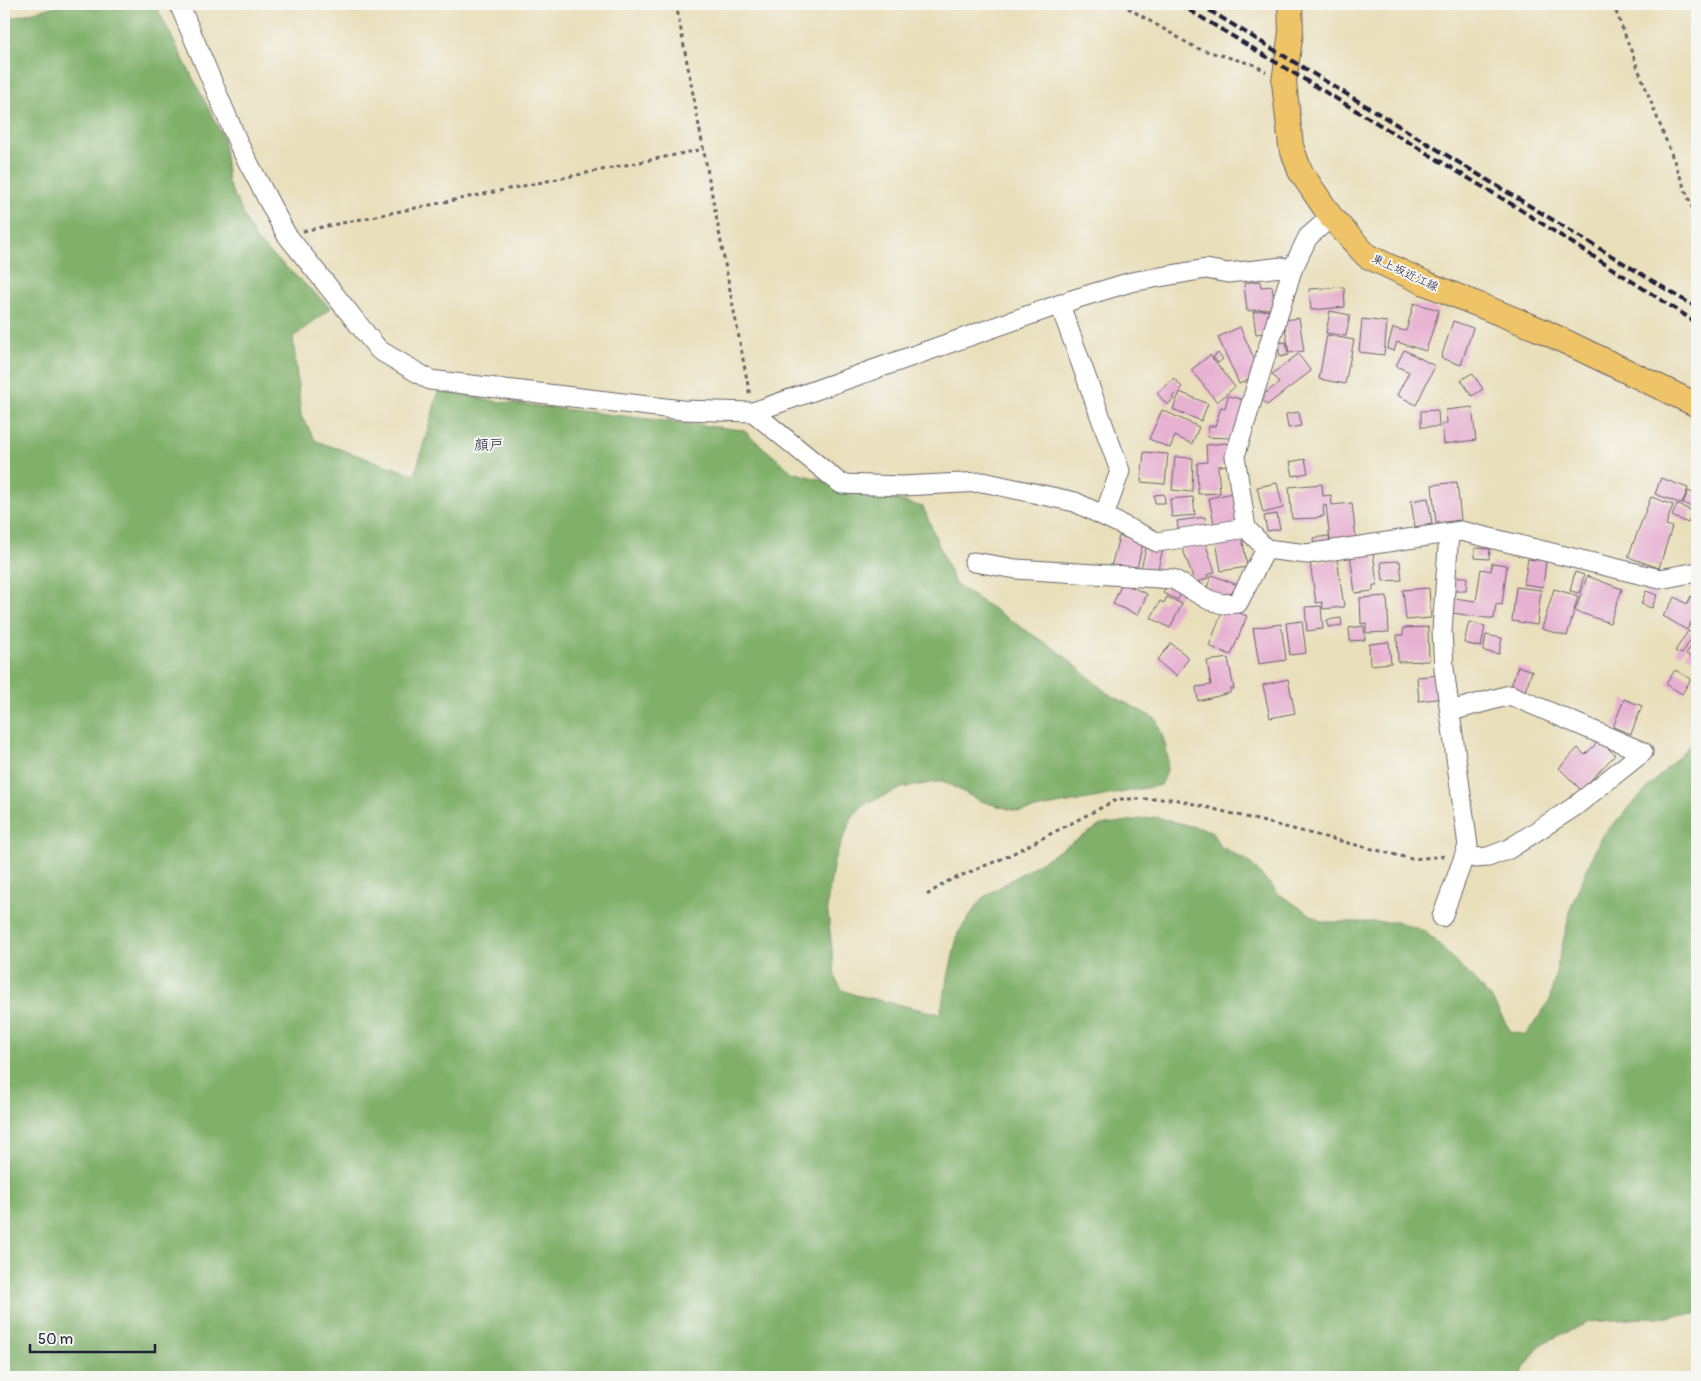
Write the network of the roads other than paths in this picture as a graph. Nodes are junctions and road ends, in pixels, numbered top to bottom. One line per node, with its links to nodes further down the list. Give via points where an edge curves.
1 (179, 4): 7 (street, via 240,147 286,234 379,350 430,380 682,410)
2 (1290, 4): 3 (main road, 東上坂近江線, via 1291,32 1284,82 1291,146 1300,171)
3 (1331, 217): 4 (street, via 1308,237); 6 (main road, 東上坂近江線, via 1367,256 1543,331)
4 (1292, 270): 5 (street, via 1282,267 1228,273 1206,269 1131,282); 9 (street, via 1235,456)
5 (1060, 305): 7 (street); 8 (street, via 1120,471)
6 (1697, 405)
7 (754, 412): 8 (street, via 841,484 902,486 983,482 1075,502)
8 (1104, 516): 9 (street, via 1157,542)
9 (1246, 528): 11 (street)
10 (1449, 533): 11 (street, via 1307,554); 13 (street, via 1461,531 1660,579); 14 (street, via 1442,631 1444,669)
11 (1266, 549): 12 (street, via 1238,604 1208,600 1173,579 1016,569)
12 (974, 562)
13 (1697, 572)
14 (1452, 711): 15 (street, via 1468,846); 15 (street, via 1510,695 1643,752 1574,807 1509,849 1488,857)
15 (1465, 855): 16 (street)
16 (1442, 917)

